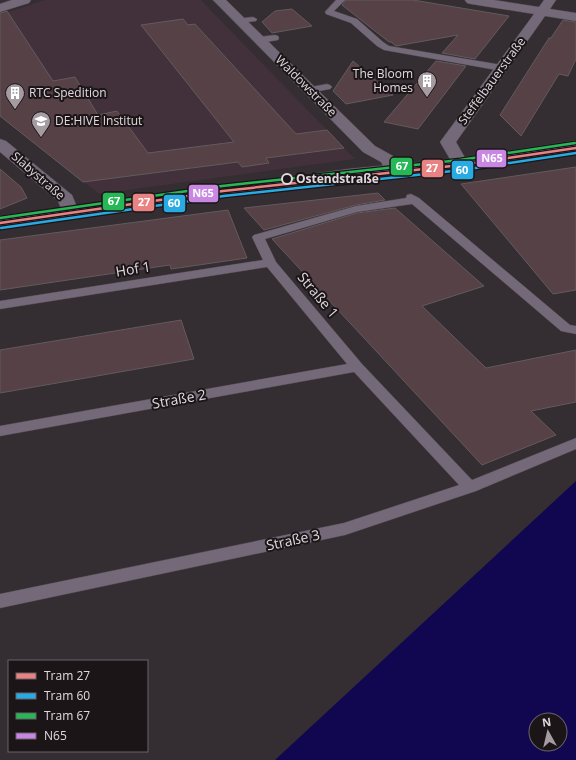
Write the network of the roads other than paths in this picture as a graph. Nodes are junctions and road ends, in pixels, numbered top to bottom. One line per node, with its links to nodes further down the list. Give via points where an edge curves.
1 (25, 0): 6 (street)
2 (219, 0): 10 (street, Waldowstraße, via 247,20)
3 (341, 0): 11 (lane, via 329,12 354,21 387,48)
4 (471, 0): 7 (street)
5 (550, 0): 7 (street, Steffelbauerstraße)
6 (0, 8)
7 (542, 12): 8 (street); 11 (street, Steffelbauerstraße)
8 (576, 17)
9 (275, 38): 10 (lane)
10 (260, 40): 13 (street, Waldowstraße)
11 (502, 68): 16 (street, Steffelbauerstraße, via 448,142)
12 (326, 87): 13 (lane)
13 (309, 90): 17 (street, Waldowstraße, via 369,149 387,159)
14 (0, 144): 18 (street, Slabystraße, via 66,199)
15 (576, 146): 16 (street)
16 (460, 163): 17 (street)
17 (393, 170): 18 (street)
18 (70, 212): 19 (street)
19 (0, 221)
20 (270, 264): 21 (lane, Hof 1); 22 (lane, Straße 1, via 258,237 356,209 413,198 566,328); 23 (lane, Straße 1)
21 (0, 305)
22 (576, 330)
23 (357, 366): 24 (lane, Straße 2); 26 (lane, Straße 1)
24 (0, 430)
25 (576, 443): 26 (lane, Straße 3)
26 (470, 487): 27 (lane, Straße 3, via 345,529)
27 (0, 601)

